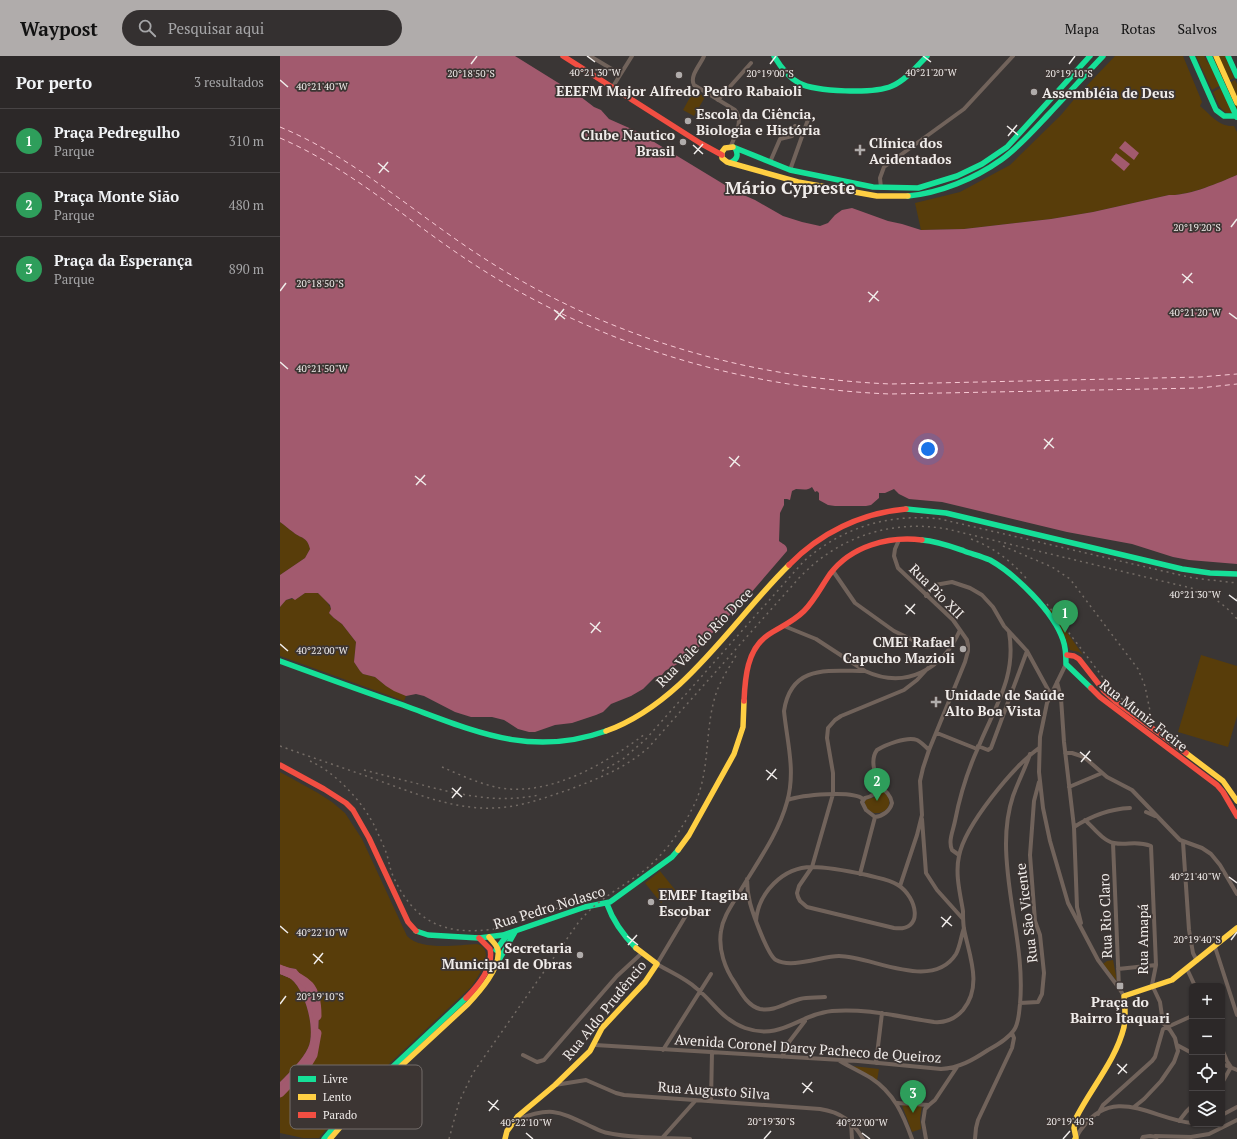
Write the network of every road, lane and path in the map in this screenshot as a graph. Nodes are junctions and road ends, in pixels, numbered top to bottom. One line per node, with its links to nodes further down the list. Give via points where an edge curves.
1 (563, 56): 18 (street)
2 (590, 56): 15 (street)
3 (632, 56): 15 (street)
4 (704, 56): 20 (street, via 692,82)
5 (774, 56): 6 (street, via 792,78 803,85 880,90 892,87)
6 (927, 56)
7 (1013, 56): 32 (street, via 964,109 884,167 880,178)
8 (1090, 56): 17 (street)
9 (1103, 56): 19 (street)
10 (1192, 56): 23 (street, via 1216,110 1224,116)
11 (1209, 56): 23 (street, bridge)
12 (1216, 56): 21 (street)
13 (1228, 56): 16 (street)
14 (751, 63): 20 (street)
15 (620, 74): 18 (street)
16 (1237, 76)
17 (1061, 87): 19 (street); 26 (street)
18 (612, 88): 27 (street)
19 (1067, 94): 26 (street, via 1030,134)
20 (718, 100): 25 (street, via 735,110 739,116)
21 (1237, 103)
22 (810, 114): 30 (street)
23 (1237, 117)
24 (795, 126): 28 (street, via 792,136 780,139)
25 (733, 147): 27 (street, via 726,148); 28 (street); 29 (street, via 738,152 738,157)
26 (1009, 149): 32 (street, via 946,180 918,188); 33 (street, via 1001,160 979,173 932,192 895,197)
27 (722, 155): 29 (street, via 724,160)
28 (770, 162): 30 (street)
29 (730, 163): 33 (street, via 798,182)
30 (790, 170): 31 (street)
31 (841, 181): 32 (street); 33 (street)
32 (881, 188)
33 (839, 189)
34 (899, 540): 35 (street, Rua Pedro Nolasco, via 865,547 840,562); 37 (street, Rua Pio XII, via 894,556 898,568); 43 (street, Rua Pedro Nolasco, via 919,539 939,543 996,564 1022,585 1046,611 1063,638)
35 (833, 572): 38 (street, Rua Pedro Nolasco, via 808,606); 41 (street, via 852,600 860,607 894,631)
36 (1237, 574): 44 (street, Rua Vale do Rio Doce, via 1182,569 946,512 920,509 876,514 852,522 815,542 787,567 671,691 636,717 607,731 547,743 499,737 454,724)
37 (926, 596): 39 (street, Rua Pio XII, via 953,620); 40 (street, via 935,585 946,582 970,588 988,601)
38 (784, 626): 47 (street, via 816,639); 83 (street, Rua Pedro Nolasco, via 764,638 750,659 745,677 743,728 738,744 695,827 672,857)
39 (960, 630): 46 (street, via 950,650); 50 (street, Rua Pio XII, via 967,640 967,657)
40 (1009, 632): 42 (street); 51 (street, via 1011,651 1007,682)
41 (926, 646)
42 (1027, 651): 49 (street); 51 (street, via 991,748)
43 (1067, 655): 45 (street); 53 (street, Rua Muniz Freire, via 1079,659 1115,701)
44 (280, 661)
45 (1066, 664): 48 (street); 57 (street, Rua Muniz Freire, via 1100,697)
46 (928, 668): 47 (street, via 912,676 899,678 878,676); 63 (street, via 904,690 849,712 828,728)
47 (865, 671): 64 (street, via 812,673 800,680 791,690 784,711 791,768)
48 (1057, 682): 49 (street); 55 (street)
49 (1050, 695): 52 (street)
50 (937, 733): 51 (street); 54 (street, Rua Pio XII)
51 (978, 748): 77 (street, via 964,783 950,842 952,850)
52 (1039, 748): 56 (street); 60 (street)
53 (1179, 748): 57 (street); 66 (street, Rua Muniz Freire, via 1223,780)
54 (929, 750): 61 (street, via 912,739 902,740 877,750 873,764); 69 (street, Rua Pio XII, via 920,781)
55 (1066, 753): 59 (street, via 1084,757); 62 (street)
56 (1030, 754): 77 (street, via 986,805 965,839); 111 (street, via 1013,798 1006,839 1020,952)
57 (1175, 755): 70 (street, Rua Muniz Freire, via 1217,786)
58 (280, 765): 93 (street, Rua Pedro Nolasco, via 324,789 352,810 369,838 405,916 414,929 428,935)
59 (1102, 773): 62 (street); 72 (street, via 1132,790)
60 (1040, 780): 89 (street, via 1046,824 1065,894); 111 (street, Rua São Vicente, via 1034,801 1030,855 1035,921 1040,935 1044,980 1038,1002)
61 (877, 785): 65 (street, via 875,794); 71 (street, via 890,796 892,803 882,816)
62 (1069, 787): 74 (street)
63 (833, 794): 64 (street); 65 (street, via 857,796); 78 (street)
64 (788, 800): 80 (street, via 779,826)
65 (863, 800): 71 (street, via 866,810)
66 (1237, 801)
67 (1130, 808): 73 (street, via 1106,811)
68 (1146, 812): 72 (street)
69 (922, 815): 81 (street, Rua Pio XII); 85 (street, via 926,873 937,890)
70 (1237, 816)
71 (875, 817): 79 (street)
72 (1157, 817): 75 (street)
73 (1085, 820): 74 (street); 76 (street)
74 (1074, 827): 89 (street, via 1077,907)
75 (1183, 842): 82 (street, via 1211,854); 98 (street, via 1189,930)
76 (1113, 843): 101 (street, Rua Amapá, via 1143,843 1151,846); 102 (street, Rua Rio Claro)
77 (959, 855): 85 (street, via 958,884)
78 (812, 867): 79 (street); 81 (street, via 798,890 798,897 803,904 905,929 910,925 915,909 912,899); 86 (street, via 794,870 770,888 759,906)
79 (860, 874): 81 (street)
80 (747, 879): 86 (street, via 750,903); 110 (street, via 721,930 722,953 732,980 756,1008 775,1008 801,999)
81 (900, 886)
82 (1237, 894)
83 (607, 904): 90 (street, Rua Pedro Nolasco, via 585,907); 96 (street, via 609,914 617,926)
84 (691, 908): 99 (street)
85 (963, 919): 87 (street)
86 (756, 921): 87 (street, via 769,952 778,961 794,963 845,956 891,968 921,972 936,969 952,958 958,949)
87 (964, 928): 112 (street, via 973,967 974,986 970,1000 962,1011 942,1023)
88 (1237, 928): 94 (street)
89 (1083, 929): 106 (street, via 1098,960)
90 (515, 932): 91 (street, Rua Pedro Nolasco); 100 (street)
91 (508, 934): 92 (street, Rua Pedro Nolasco); 95 (street)
92 (489, 937): 93 (street, Rua Pedro Nolasco); 95 (street)
93 (480, 938): 97 (street, via 489,947)
94 (1215, 947): 98 (street); 113 (street)
95 (497, 948): 97 (street); 100 (street)
96 (642, 953): 99 (street); 123 (street, via 613,980 544,1060 537,1062)
97 (491, 957): 128 (street, via 488,968 474,990)
98 (1197, 961): 103 (street)
99 (657, 964): 108 (street); 118 (street, Rua Aldo Prudêncio, via 602,1028)
100 (496, 965): 129 (street, via 474,998)
101 (1156, 965): 102 (street); 107 (street, Rua Amapá)
102 (1118, 969): 106 (street, Rua Rio Claro)
103 (1187, 969): 105 (street); 107 (street, via 1172,980)
104 (711, 974): 108 (street)
105 (1194, 983)
106 (1119, 988): 109 (street)
107 (1153, 988): 109 (street); 116 (street, Rua Amapá, via 1160,1002 1163,1023)
108 (700, 991): 114 (street, via 725,1017 742,1027 778,1030); 120 (street)
109 (1124, 996): 165 (street, via 1124,1027 1116,1047 1076,1118)
110 (825, 997)
111 (1020, 1003): 117 (street)
112 (882, 1013): 114 (street, via 833,1011); 127 (street)
113 (1237, 1015)
114 (811, 1017): 125 (street, via 795,1033)
115 (1189, 1017): 116 (street)
116 (1167, 1027): 119 (street, Rua Amapá); 143 (street, via 1162,1031 1152,1061 1103,1105)
117 (1012, 1033): 131 (street, Avenida Coronel Darcy Pacheco de Queiroz, via 984,1053); 164 (street, via 1012,1048 978,1120)
118 (595, 1045): 120 (street, Avenida Coronel Darcy Pacheco de Queiroz); 135 (street, Rua Aldo Prudêncio)
119 (1177, 1045): 121 (street); 140 (street, via 1176,1058 1170,1069)
120 (663, 1050): 122 (street, Avenida Coronel Darcy Pacheco de Queiroz)
121 (1189, 1051)
122 (712, 1052): 125 (street, Avenida Coronel Darcy Pacheco de Queiroz); 137 (street)
123 (523, 1055)
124 (1224, 1055): 132 (street)
125 (782, 1057): 126 (street, Avenida Coronel Darcy Pacheco de Queiroz)
126 (840, 1061): 127 (street, Avenida Coronel Darcy Pacheco de Queiroz); 138 (street, via 877,1082)
127 (876, 1063): 131 (street, Avenida Coronel Darcy Pacheco de Queiroz, via 941,1069)
128 (394, 1065)
129 (402, 1065)
130 (1225, 1065): 132 (street)
131 (957, 1067): 139 (street, via 935,1100)
132 (1231, 1067): 133 (street); 134 (street)
133 (1237, 1070)
134 (1225, 1078)
135 (555, 1085): 136 (street, Rua Augusto Silva, via 586,1080 620,1094); 146 (street, Rua Aldo Prudêncio)
136 (696, 1100): 137 (street, Rua Augusto Silva); 153 (street)
137 (711, 1101): 148 (street, Rua Augusto Silva, via 820,1108 838,1113)
138 (897, 1103): 139 (street); 162 (street)
139 (929, 1104): 163 (street, via 923,1117)
140 (1134, 1107): 143 (street, via 1110,1106); 147 (street)
141 (1237, 1107): 144 (street)
142 (1189, 1109): 147 (street)
143 (1098, 1114): 165 (street, via 1087,1122)
144 (1225, 1114)
145 (1237, 1120): 152 (street, via 1208,1134 1191,1137)
146 (514, 1121): 157 (street, Rua Aldo Prudêncio); 158 (street, via 539,1112 556,1112 608,1133)
147 (1179, 1121): 149 (street)
148 (851, 1122): 160 (street); 161 (street, Rua Augusto Silva)
149 (1189, 1123)
150 (332, 1129): 155 (street)
151 (339, 1129): 156 (street)
152 (1155, 1136): 154 (street); 166 (street)
153 (663, 1137): 158 (street); 159 (street)
154 (1143, 1138)
155 (324, 1139)
156 (330, 1139)
157 (505, 1139)
158 (644, 1139)
159 (690, 1139)
160 (852, 1139)
161 (863, 1139)
162 (912, 1139)
163 (926, 1139)
164 (975, 1139)
165 (1076, 1139)
166 (1160, 1139)

